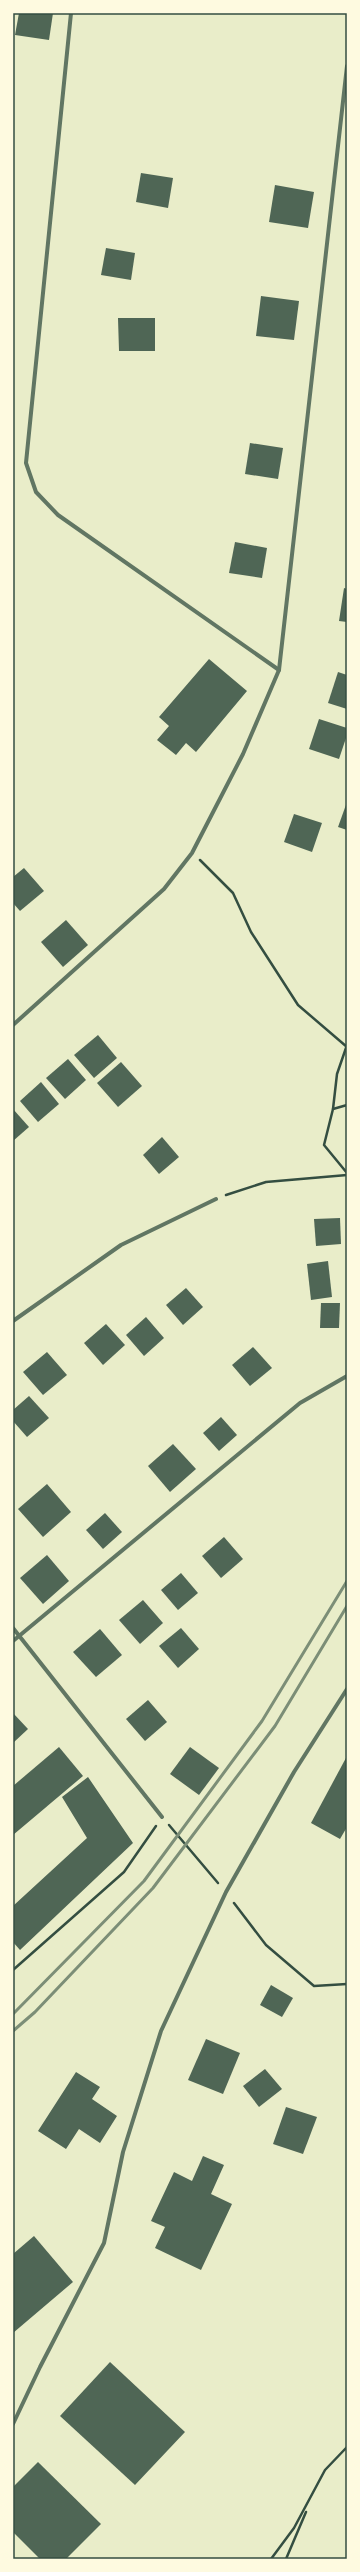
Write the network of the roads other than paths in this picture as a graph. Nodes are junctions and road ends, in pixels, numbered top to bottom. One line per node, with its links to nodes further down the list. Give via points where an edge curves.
1 (71, 13): 3 (street, via 26,463 36,492 58,515)
2 (347, 66): 3 (street)
3 (279, 670): 4 (street, via 243,754 192,853 164,889)
4 (13, 1025)
5 (216, 1198): 6 (street, via 121,1245)
6 (13, 1321)
7 (347, 1376): 9 (street, via 300,1403)
8 (13, 1628): 9 (street)
9 (18, 1636): 10 (street); 12 (street)
10 (13, 1641)
11 (347, 1689): 13 (street, via 294,1772 226,1892 161,2031 123,2152 104,2243)
12 (162, 1817)
13 (13, 2424)

